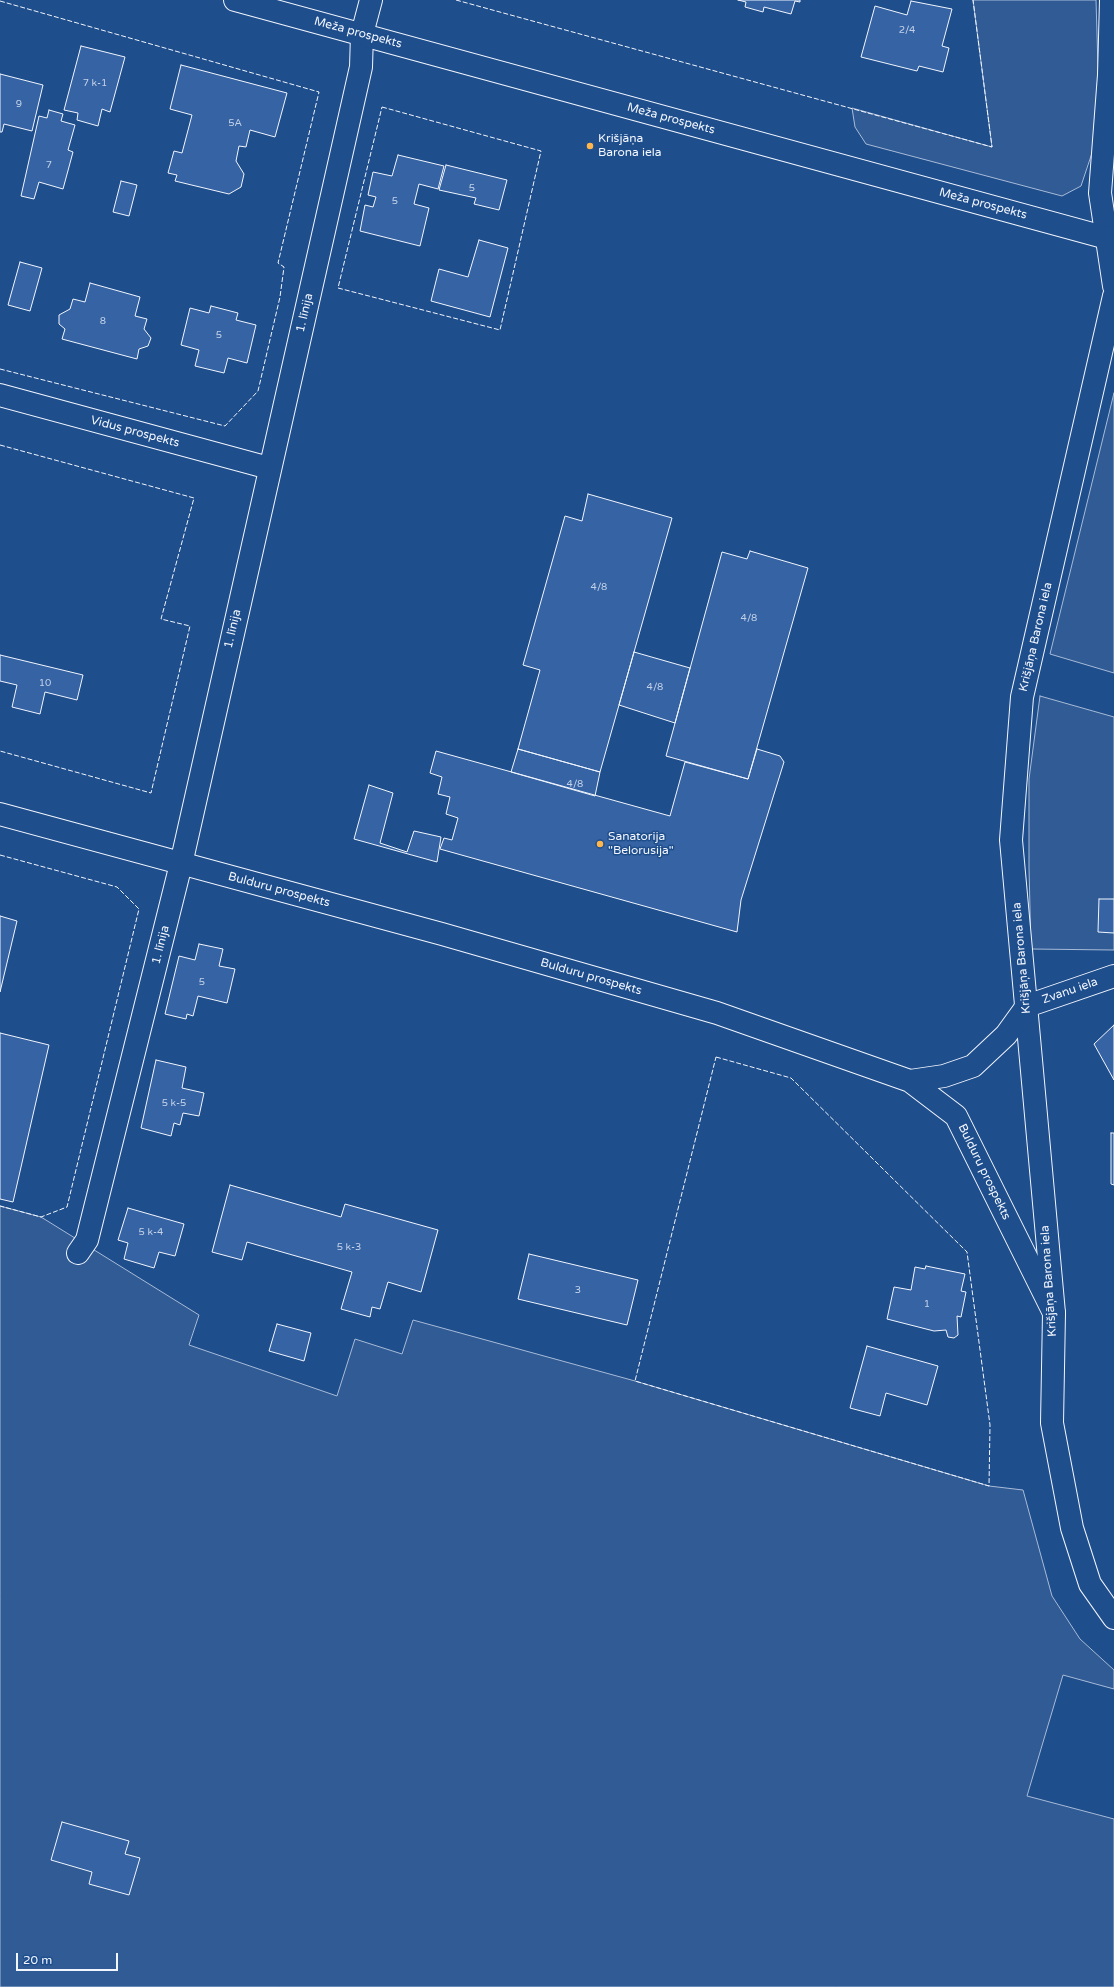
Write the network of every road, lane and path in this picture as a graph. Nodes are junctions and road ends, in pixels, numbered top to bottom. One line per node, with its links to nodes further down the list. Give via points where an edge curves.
1 (235, 0): 4 (street, Meža prospekts)
2 (371, 0): 4 (street, 1. līnija)
3 (1111, 0): 5 (street, via 1109,75 1100,192)
4 (362, 34): 5 (street, Meža prospekts); 9 (street, 1. līnija, via 361,67)
5 (1110, 239): 6 (street)
6 (1114, 286)
7 (1114, 296): 13 (street, Krišjāņa Barona iela, via 1022,697 1011,840)
8 (0, 395): 9 (street, Vidus prospekts)
9 (269, 468): 11 (street, 1. līnija)
10 (0, 814): 11 (street, Bulduru prospekts)
11 (181, 864): 14 (street, Bulduru prospekts, via 442,934 717,1013); 15 (street, 1. līnija, via 87,1240)
12 (1114, 976): 13 (street, Zvanu iela)
13 (1027, 1006): 14 (street, via 1006,1035 973,1066 944,1076); 16 (street, Krišjāņa Barona iela)
14 (910, 1082): 16 (street, Bulduru prospekts, via 956,1116)
15 (78, 1253)
16 (1054, 1313): 17 (street, Krišjāņa Barona iela, via 1052,1423 1070,1521 1090,1584)
17 (1114, 1618)

